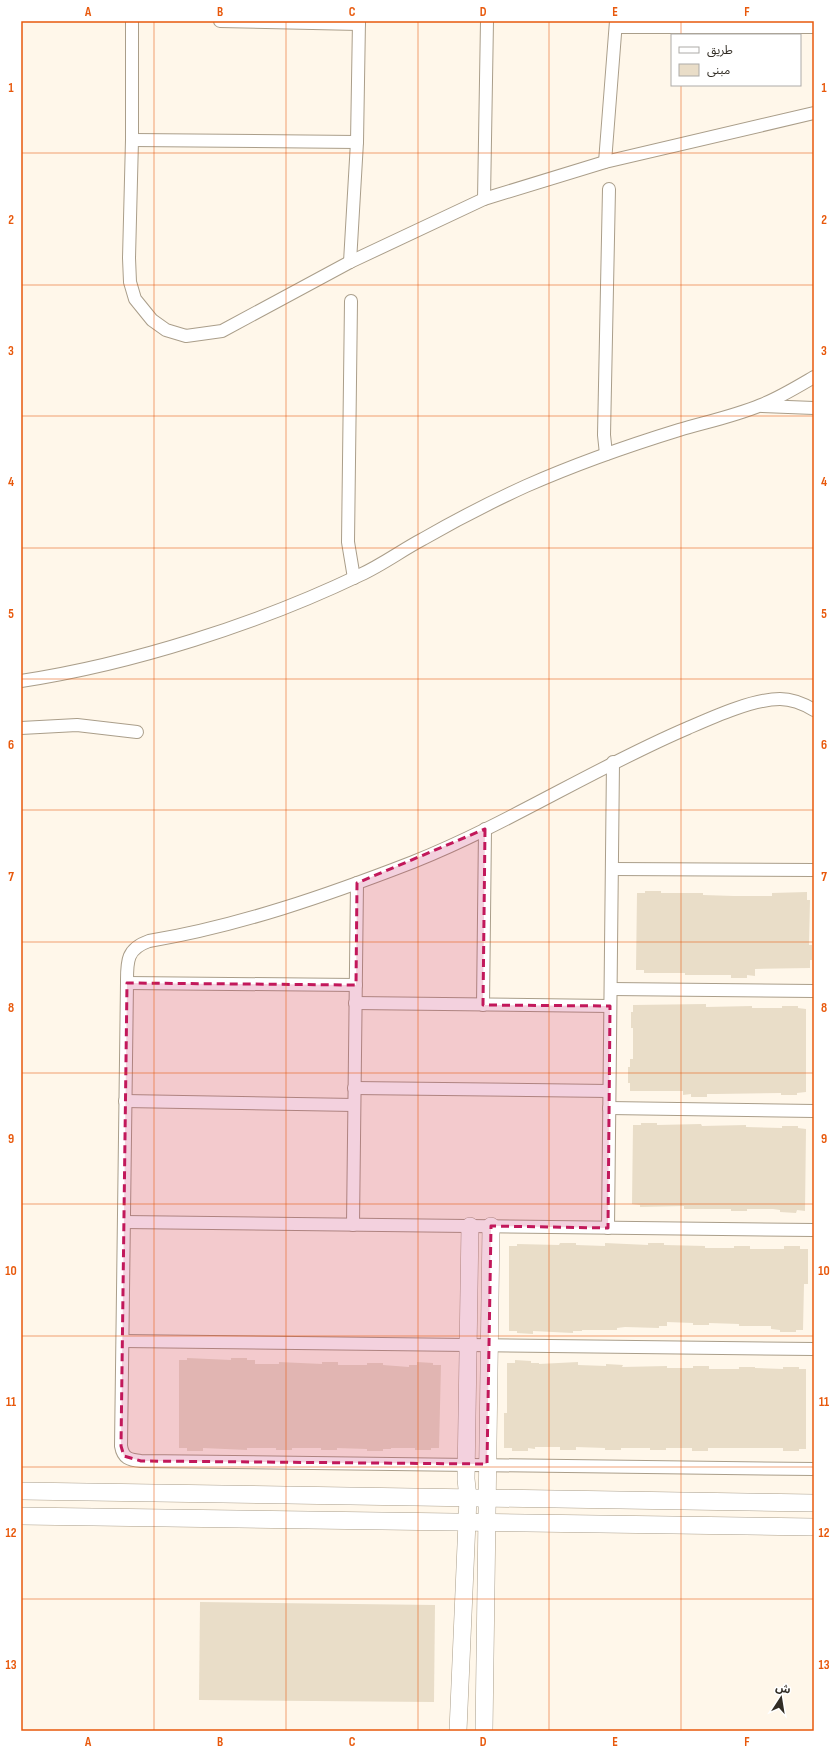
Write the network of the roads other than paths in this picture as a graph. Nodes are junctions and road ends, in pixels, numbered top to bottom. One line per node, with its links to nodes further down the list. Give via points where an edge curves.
1 (132, 21): 8 (street)
2 (220, 21): 4 (street)
3 (487, 21): 12 (street)
4 (359, 22): 9 (street)
5 (616, 24): 6 (street); 10 (street)
6 (814, 27)
7 (814, 113): 10 (street)
8 (132, 140): 9 (street); 13 (street, via 128,258 130,282 135,299 143,310 166,330 186,336 222,331)
9 (357, 142): 13 (street)
10 (605, 162): 12 (street)
11 (609, 189): 18 (street, via 604,436)
12 (484, 199): 13 (street)
13 (350, 262)
14 (351, 301): 19 (street, via 348,542)
15 (814, 377): 16 (street)
16 (761, 406): 17 (street); 18 (street)
17 (814, 408)
18 (606, 454): 19 (street, via 527,486 473,512)
19 (354, 578): 20 (street, via 212,634 130,657)
20 (21, 681)
21 (814, 710): 24 (street, via 788,700 763,702 711,718)
22 (21, 728): 23 (street, via 77,725)
23 (137, 732)
24 (613, 762): 25 (street); 26 (street)
25 (485, 829): 28 (street, via 415,861); 34 (street)
26 (612, 868): 27 (street); 31 (street)
27 (814, 870)
28 (357, 883): 29 (street, via 234,922 142,944 129,956); 30 (street)
29 (127, 982): 30 (street); 38 (street)
30 (356, 986): 33 (street)
31 (610, 989): 32 (street); 35 (street)
32 (814, 991)
33 (356, 1003): 34 (street); 36 (street)
34 (483, 1005): 35 (street)
35 (610, 1006): 37 (street)
36 (354, 1088): 37 (street); 39 (street)
37 (609, 1091): 40 (street)
38 (125, 1101): 39 (street); 42 (street)
39 (354, 1105): 43 (street)
40 (609, 1108): 41 (street); 46 (street)
41 (814, 1111)
42 (124, 1222): 43 (street); 48 (street)
43 (353, 1224): 44 (street)
44 (470, 1226): 45 (street); 49 (street)
45 (491, 1226): 46 (street); 50 (street)
46 (608, 1228): 47 (street)
47 (814, 1230)
48 (122, 1341): 49 (street); 52 (street, via 122,1446 127,1459)
49 (468, 1345): 50 (street); 52 (street)
50 (489, 1346): 51 (street); 53 (street)
51 (814, 1349)
52 (466, 1464): 53 (street); 56 (street)
53 (487, 1464): 54 (street); 57 (street)
54 (814, 1469)
55 (21, 1491): 56 (street)
56 (468, 1498): 57 (street); 60 (street)
57 (488, 1498): 58 (street); 61 (street)
58 (814, 1503)
59 (21, 1516): 60 (street)
60 (467, 1523): 61 (street); 63 (street)
61 (488, 1523): 62 (street); 64 (street)
62 (814, 1527)
63 (458, 1731)
64 (484, 1731)

